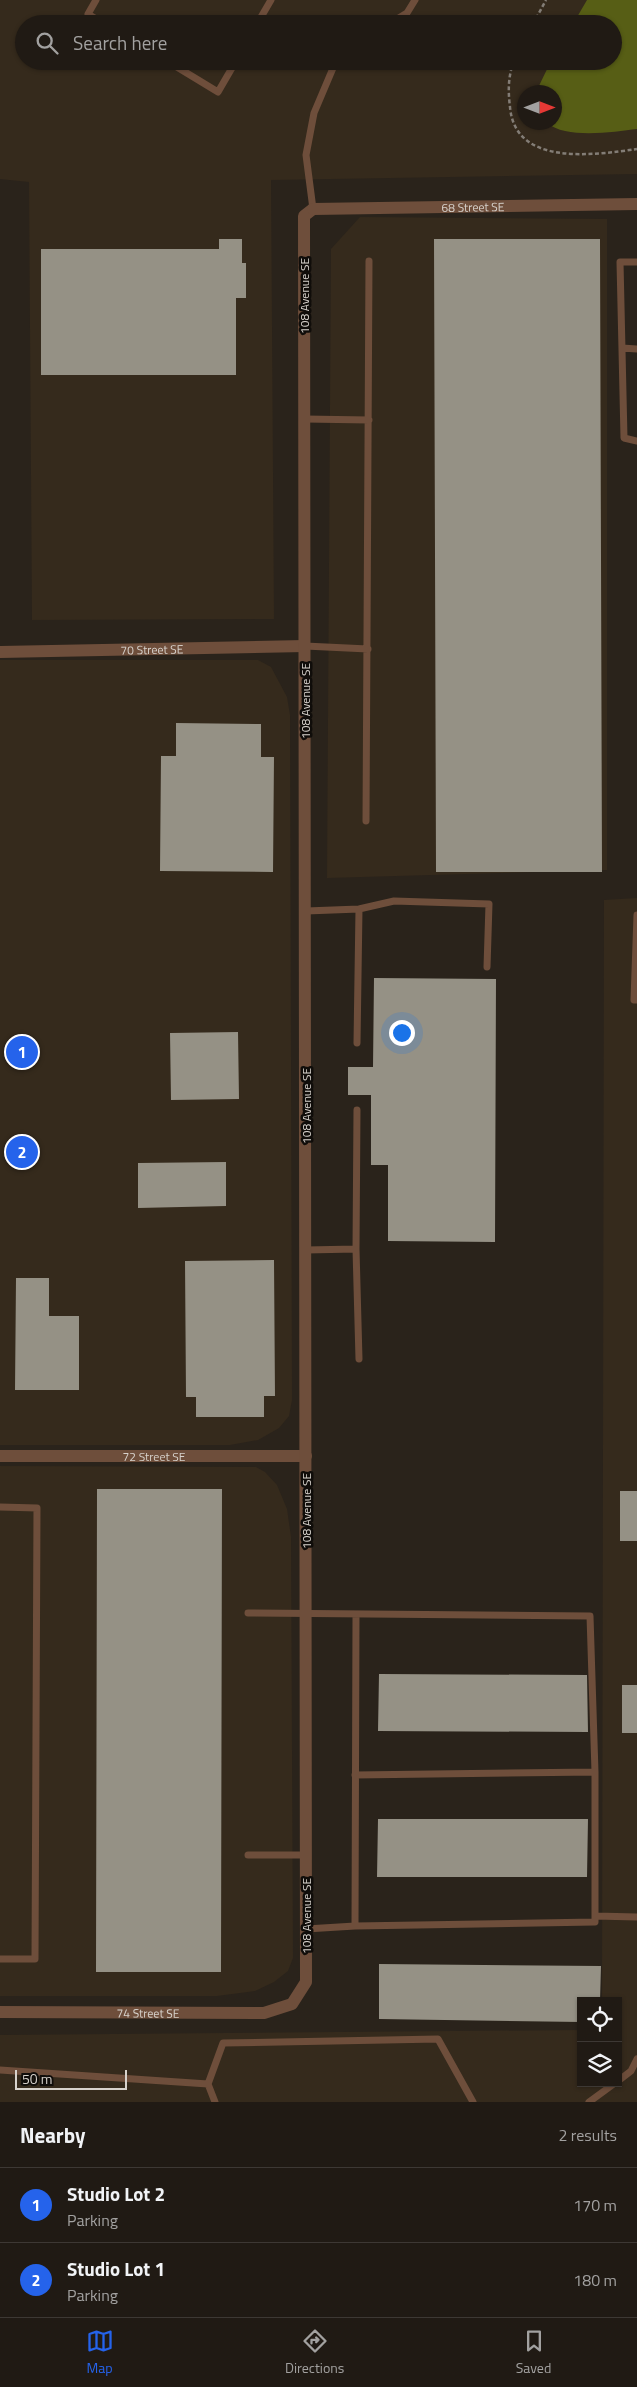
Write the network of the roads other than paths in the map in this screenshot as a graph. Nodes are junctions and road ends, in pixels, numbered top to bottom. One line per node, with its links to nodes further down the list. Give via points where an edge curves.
1 (96, 0): 4 (lane)
2 (271, 0): 5 (lane)
3 (415, 0): 6 (lane)
4 (90, 15)
5 (262, 15)
6 (404, 15)
7 (181, 70): 8 (lane, via 218,92)
8 (231, 70)
9 (332, 70): 11 (lane, via 314,112 306,155)
10 (636, 204): 11 (street, 68 Street SE)
11 (313, 209): 16 (street, 108 Avenue SE, via 304,216)
12 (369, 260): 17 (lane)
13 (637, 262): 14 (lane, via 620,262)
14 (622, 348): 15 (lane); 18 (lane, via 624,438)
15 (637, 349)
16 (305, 419): 17 (lane); 19 (street, 108 Avenue SE)
17 (369, 420): 20 (lane)
18 (637, 441)
19 (305, 646): 20 (lane); 21 (street, 70 Street SE); 24 (street, 108 Avenue SE)
20 (368, 648): 22 (lane)
21 (0, 652)
22 (366, 821)
23 (359, 909): 24 (lane); 26 (lane, via 394,901 489,904); 28 (lane)
24 (306, 911): 31 (street, 108 Avenue SE)
25 (637, 915): 27 (lane, via 634,1000)
26 (487, 967)
27 (637, 1000)
28 (357, 1044)
29 (357, 1110): 30 (lane)
30 (356, 1249): 31 (lane); 32 (lane)
31 (306, 1250): 34 (street, 108 Avenue SE)
32 (359, 1359)
33 (0, 1456): 34 (street, 72 Street SE)
34 (306, 1456): 37 (street, 108 Avenue SE)
35 (0, 1507): 47 (lane, via 37,1508 35,1959)
36 (248, 1613): 37 (lane)
37 (306, 1614): 38 (lane); 42 (street, 108 Avenue SE)
38 (356, 1616): 39 (lane, via 590,1616); 40 (lane)
39 (595, 1772): 40 (lane); 43 (lane)
40 (355, 1775): 45 (lane)
41 (248, 1855): 42 (lane)
42 (306, 1855): 46 (street, 108 Avenue SE)
43 (595, 1916): 44 (lane); 45 (lane, via 595,1922)
44 (637, 1917)
45 (354, 1926): 46 (lane)
46 (306, 1929): 48 (street, 108 Avenue SE, via 306,1982)
47 (0, 1959)
48 (292, 2004): 49 (street, 74 Street SE, via 264,2013)
49 (0, 2012)
50 (637, 2059): 52 (lane)
51 (0, 2070): 54 (lane)
52 (634, 2071): 53 (lane)
53 (622, 2078)
54 (208, 2084): 56 (lane); 57 (lane, via 223,2043 438,2039)
55 (610, 2087): 58 (lane)
56 (215, 2102)
57 (473, 2102)
58 (589, 2102)

